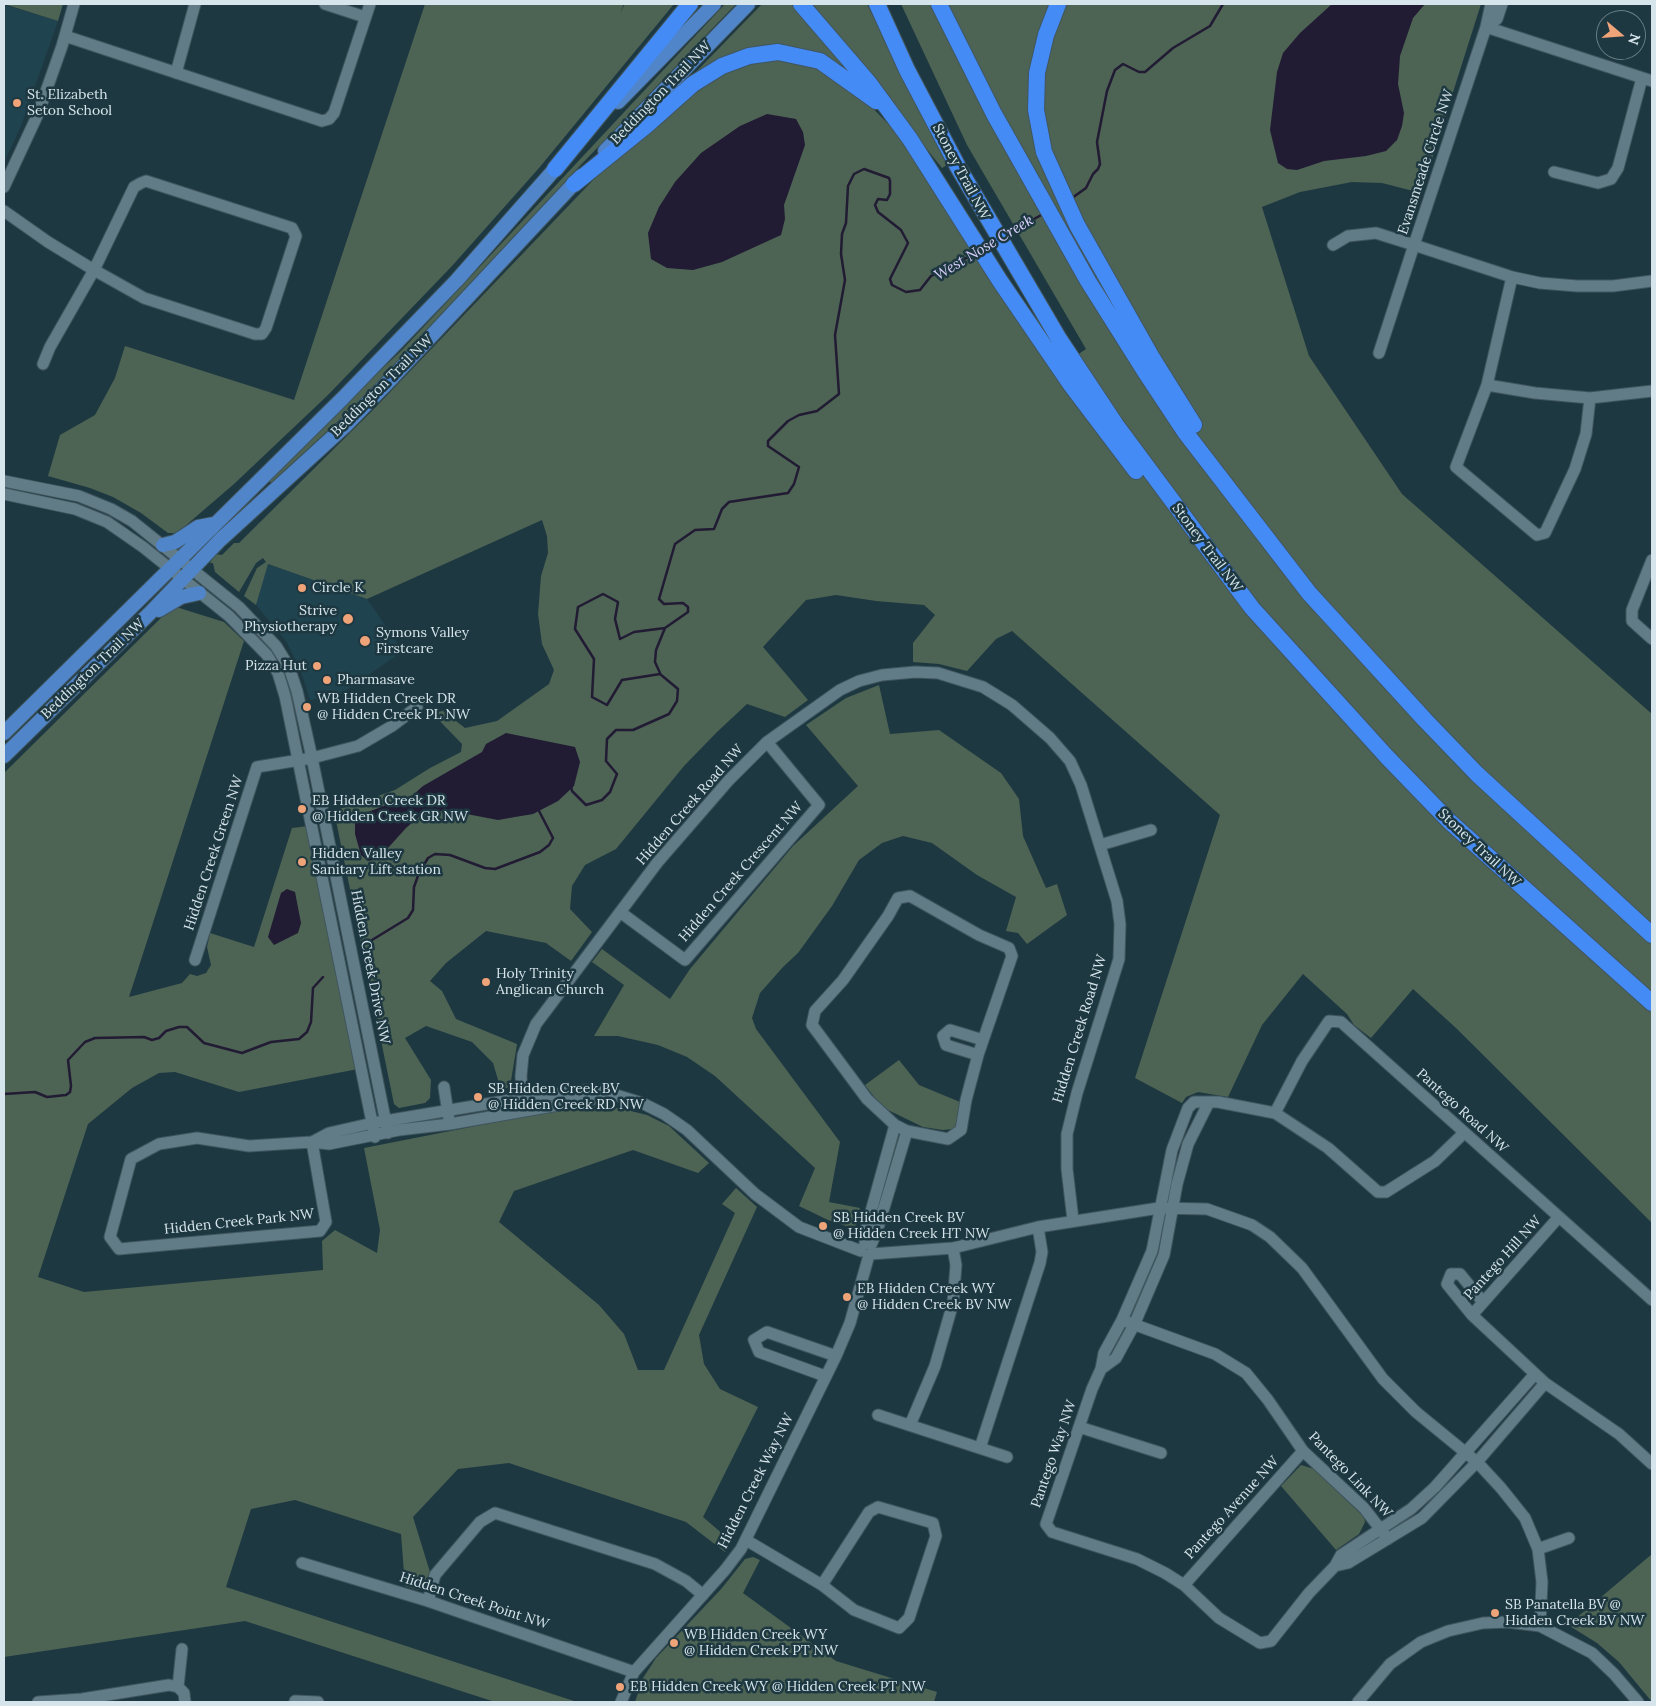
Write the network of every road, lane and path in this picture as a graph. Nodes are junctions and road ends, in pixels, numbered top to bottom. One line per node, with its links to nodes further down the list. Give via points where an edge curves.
1 (74, 4): 16 (street)
2 (196, 4): 17 (street)
3 (325, 4): 14 (street)
4 (370, 4): 14 (street)
5 (690, 4): 20 (highway)
6 (714, 4): 20 (main road, Beddington Trail NW)
7 (748, 4): 22 (main road, Beddington Trail NW)
8 (801, 4): 19 (highway)
9 (877, 4): 44 (highway, Stoney Trail NW, via 907,70 982,212 1059,339 1116,425)
10 (939, 4): 42 (highway, via 1034,187 1120,333 1185,432)
11 (1058, 4): 42 (highway, via 1040,56 1036,91 1040,136 1053,177 1077,226 1200,436)
12 (1491, 4): 15 (street, Evansmeade Circle NW)
13 (1502, 4): 15 (street, Evansmeade Circle NW, via 1497,18)
14 (365, 17): 17 (street, via 334,113 322,121)
15 (1486, 27): 18 (street); 25 (street, Evansmeade Circle NW)
16 (65, 36): 17 (street); 23 (street, via 30,133)
17 (176, 73)
18 (1647, 79): 21 (street, via 1618,168 1611,179 1598,183)
19 (884, 105): 22 (highway, via 872,100 820,61 778,52 749,56 722,66 693,84); 44 (highway, via 910,139 1071,385 1207,565)
20 (554, 168): 37 (main road, Beddington Trail NW, via 457,280)
21 (1554, 172)
22 (574, 184): 41 (main road, Beddington Trail NW, via 392,378)
23 (4, 186)
24 (4, 211): 27 (street)
25 (1414, 244): 26 (street, via 1369,233 1348,236); 28 (street, Evansmeade Circle NW); 30 (street)
26 (1333, 245)
27 (94, 270): 27 (street, via 134,188 146,181 292,228 296,236 262,334 144,298); 31 (street)
28 (1512, 277): 29 (street, Evansmeade Circle NW, via 1577,286); 32 (street)
29 (1652, 281)
30 (1379, 353)
31 (43, 364)
32 (1487, 385): 34 (street, via 1535,394); 34 (street, via 1456,467 1537,535 1545,533 1575,470 1586,434)
33 (1652, 391): 34 (street)
34 (1590, 398)
35 (4, 481): 38 (street, via 79,496 110,509)
36 (4, 494): 40 (street, via 75,509 107,522)
37 (214, 524): 38 (main road, via 198,527 175,542); 40 (main road, Beddington Trail NW)
38 (163, 545): 40 (street)
39 (1652, 560): 46 (street, via 1632,610 1632,621)
40 (174, 564): 41 (street, Hidden Creek Drive NW); 50 (main road, Beddington Trail NW)
41 (187, 574): 43 (street, Hidden Creek Drive NW); 45 (main road, Beddington Trail NW); 47 (street, Hidden Creek Drive NW, via 260,627)
42 (1303, 584): 60 (highway, via 1424,720 1477,774)
43 (199, 593): 45 (main road, via 181,597); 48 (street, Hidden Creek Drive NW, via 246,631 267,654)
44 (1252, 608): 62 (highway, Stoney Trail NW, via 1386,757 1450,821)
45 (149, 614): 52 (main road, Beddington Trail NW)
46 (1652, 639)
47 (289, 667): 48 (street); 53 (street, Hidden Creek Drive NW)
48 (278, 673): 54 (street, Hidden Creek Drive NW)
49 (417, 707): 53 (street, via 358,746)
50 (4, 733)
51 (767, 742): 56 (street, Hidden Creek Road NW, via 822,702 859,681 915,672 955,677 982,687 1012,705 1050,738 1070,761); 59 (street, Hidden Creek Road NW, via 729,780); 59 (street, Hidden Creek Crescent NW, via 819,805 684,960)
52 (4, 756)
53 (312, 758): 54 (street); 57 (street, Hidden Creek Drive NW)
54 (299, 760): 58 (street, Hidden Creek Drive NW); 61 (street, Hidden Creek Green NW, via 257,767)
55 (1151, 830): 56 (street)
56 (1100, 845): 80 (street, Hidden Creek Road NW, via 1118,909 1119,959 1076,1093 1067,1134)
57 (331, 851): 58 (street); 72 (street, Hidden Creek Drive NW)
58 (318, 855): 70 (street, Hidden Creek Drive NW)
59 (620, 912): 67 (street, Hidden Creek Road NW, via 529,1037 523,1055)
60 (1652, 935)
61 (195, 960)
62 (1652, 1003)
63 (983, 1040): 64 (street); 64 (street, via 950,1030 943,1036 946,1045); 71 (street, via 1012,956 1009,948 910,896 898,898 843,980 815,1011 812,1025 866,1099)
64 (978, 1055): 73 (street, via 961,1130 948,1139)
65 (444, 1087): 69 (street)
66 (1209, 1102): 68 (street); 77 (street, Pantego Way NW, via 1194,1102 1188,1108 1172,1150); 78 (street, Pantego Way NW, via 1188,1144)
67 (523, 1104): 69 (street); 83 (street, via 616,1096 642,1103 686,1130 775,1211 798,1227)
68 (1275, 1113): 74 (street, via 1328,1148 1378,1192 1386,1192 1436,1161); 74 (street, Pantego Road NW, via 1302,1061 1329,1021 1341,1022)
69 (449, 1118): 72 (street)
70 (373, 1124): 72 (street); 75 (street, Hidden Creek Drive NW); 76 (street, via 329,1133)
71 (895, 1125): 73 (street); 83 (street, Hidden Creek Way NW, via 865,1233)
72 (387, 1127): 75 (street)
73 (907, 1131): 83 (street, Hidden Creek Way NW, via 877,1231)
74 (1464, 1132): 79 (street, Pantego Road NW)
75 (375, 1137): 76 (street, via 329,1144)
76 (312, 1142): 76 (street, Hidden Creek Park NW, via 249,1146 197,1138 159,1144 131,1159 110,1237 119,1249 320,1231 326,1222)
77 (1159, 1208): 78 (street); 80 (street); 87 (street, Pantego Way NW, via 1152,1251)
78 (1172, 1208): 88 (street, Pantego Way NW, via 1164,1255); 99 (street, via 1207,1208 1252,1225 1270,1237 1302,1268 1382,1379)
79 (1558, 1218): 84 (street, Pantego Road NW); 85 (street, Pantego Hill NW)
80 (1073, 1220): 81 (street)
81 (1038, 1227): 82 (street); 96 (street, via 1042,1252 1040,1264)
82 (953, 1248): 83 (street, via 895,1252); 94 (street, via 956,1265 954,1303 935,1366)
83 (867, 1249): 89 (street, Hidden Creek Way NW, via 850,1323)
84 (1652, 1300)
85 (1483, 1302): 86 (street, Pantego Hill NW); 86 (street, via 1460,1274 1450,1274 1447,1284)
86 (1472, 1315): 92 (street, Pantego Hill NW)
87 (1122, 1320): 88 (street, Pantego Link NW); 90 (street, Pantego Way NW, via 1104,1353)
88 (1134, 1325): 90 (street, Pantego Way NW, via 1116,1358); 97 (street, Pantego Link NW, via 1215,1354 1246,1373)
89 (836, 1356): 91 (street, Hidden Creek Way NW); 91 (street, via 767,1332 754,1340 759,1352)
90 (1102, 1369): 95 (street, Pantego Way NW)
91 (825, 1376): 106 (street, Hidden Creek Way NW)
92 (1540, 1378): 99 (street, Pantego Way NW); 101 (street, Pantego Way NW); 102 (street, via 1619,1434)
93 (878, 1415): 94 (street)
94 (910, 1425): 96 (street)
95 (1079, 1426): 98 (street); 111 (street, Pantego Way NW, via 1046,1524 1052,1532 1137,1558)
96 (980, 1448): 100 (street)
97 (1303, 1451): 103 (street, Pantego Link NW, via 1345,1488); 111 (street, Pantego Avenue NW)
98 (1161, 1452)
99 (1466, 1453): 101 (street); 103 (street, Pantego Way NW, via 1423,1498)
100 (1007, 1457)
101 (1477, 1462): 105 (street, Pantego Way NW, via 1422,1518); 107 (street, via 1525,1518)
102 (1652, 1464)
103 (1381, 1527): 105 (street, Pantego Link NW); 109 (street, Pantego Way NW, via 1340,1555)
104 (1569, 1538): 107 (street)
105 (1388, 1539): 109 (street, Pantego Way NW, via 1348,1563)
106 (746, 1540): 110 (street); 112 (street, Hidden Creek Way NW)
107 (1538, 1549): 114 (street, via 1542,1582)
108 (302, 1564): 113 (street, Hidden Creek Point NW)
109 (1335, 1566): 111 (street, Pantego Way NW, via 1308,1593 1272,1641 1260,1643 1219,1618)
110 (822, 1585): 110 (street, via 854,1610 899,1628 909,1618 936,1536 933,1523 878,1507 869,1512)
111 (1184, 1585)
112 (703, 1595): 113 (street, via 686,1581 655,1564 496,1513 480,1522 435,1575); 116 (street, Hidden Creek Way NW)
113 (428, 1600): 116 (street, Hidden Creek Point NW)
114 (1540, 1626): 124 (street, via 1500,1622 1448,1630 1421,1642 1390,1664); 125 (street, via 1592,1653)
115 (182, 1649): 117 (street)
116 (634, 1672): 123 (street, Hidden Creek Way NW)
117 (178, 1687): 118 (street, via 169,1685); 121 (street, via 184,1693)
118 (82, 1701): 120 (street)
119 (295, 1701): 122 (street)
120 (38, 1702)
121 (185, 1702)
122 (318, 1702)
123 (621, 1702)
124 (1358, 1702)
125 (1638, 1702)

